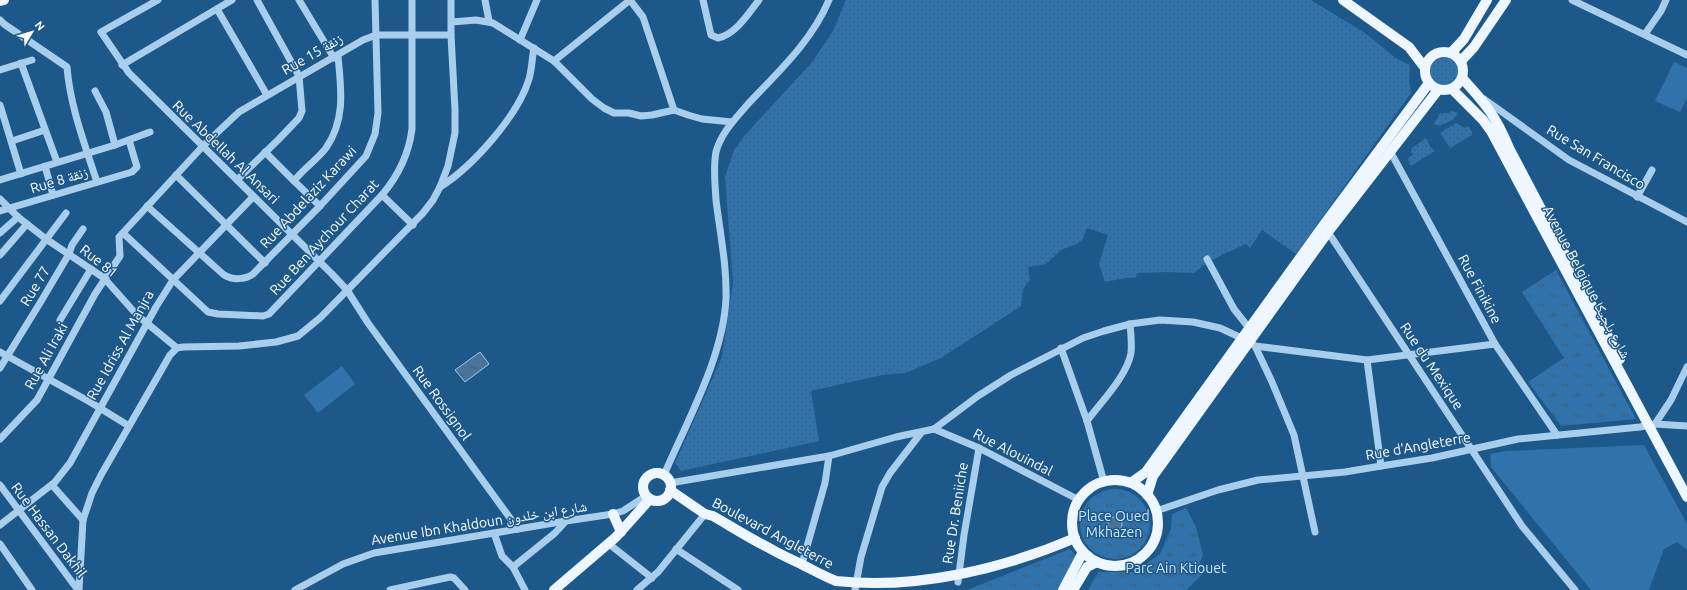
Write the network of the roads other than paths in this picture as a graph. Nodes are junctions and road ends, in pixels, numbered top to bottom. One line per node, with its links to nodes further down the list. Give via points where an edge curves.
1 (4, 0): 20 (main road)
2 (158, 0): 40 (street, Rue Abdellah Al Ansari, via 101,32)
3 (232, 0): 21 (street)
4 (257, 0): 43 (street)
5 (299, 0): 35 (street)
6 (375, 0): 26 (street, Rue Abdelaziz Karawi)
7 (412, 0): 27 (street, Rue Ben Aychour Charat)
8 (451, 0): 24 (street)
9 (486, 0): 23 (street)
10 (537, 0): 29 (street)
11 (630, 0): 37 (street); 52 (street, via 643,17)
12 (703, 0): 13 (street, via 711,35 718,38 733,30)
13 (759, 0)
14 (829, 0): 53 (street, via 801,47)
15 (1343, 0): 30 (main road)
16 (1487, 0): 32 (main road, via 1464,39)
17 (1506, 0): 38 (main road, via 1474,47)
18 (1572, 0): 25 (street)
19 (1666, 0): 25 (street)
20 (0, 1)
21 (217, 9): 40 (street); 50 (street)
22 (0, 20): 62 (street, via 66,67)
23 (490, 21): 24 (street); 29 (street)
24 (452, 22): 28 (street)
25 (1645, 34): 34 (street)
26 (376, 35): 27 (street, Rue 15 زنقة); 35 (street, Rue 15 زنقة); 79 (street, Rue Abdelaziz Karawi, via 378,113 374,138 366,156)
27 (413, 35): 28 (street, Rue 15 زنقة); 74 (street, Rue Ben Aychour Charat, via 411,134 396,177)
28 (451, 35): 72 (street, via 456,110 448,166)
29 (520, 40): 31 (street)
30 (1409, 47): 33 (main road); 41 (main road)
31 (534, 48): 37 (street); 72 (street, via 530,78 511,112 468,166)
32 (1451, 53): 33 (main road); 38 (main road)
33 (1435, 54): 41 (main road)
34 (1687, 55)
35 (336, 57): 43 (street, Rue 15 زنقة); 70 (street, via 341,112 339,126 326,149)
36 (32, 60): 39 (street)
37 (554, 61): 52 (street, via 592,100 609,111 641,116)
38 (1461, 61): 44 (main road)
39 (21, 63): 42 (street); 54 (street)
40 (122, 65): 59 (street, Rue Abdellah Al Ansari)
41 (1425, 68): 45 (main road, via 1426,78)
42 (0, 70)
43 (299, 76): 50 (street, Rue 15 زنقة); 61 (street, via 301,114)
44 (1462, 78): 46 (main road); 49 (main road, Avenue Belgique شارع بلجيكا)
45 (1430, 83): 47 (main road); 108 (main road)
46 (1452, 89): 47 (main road); 122 (main road, Avenue Belgique شارع بلجيكا, via 1490,131)
47 (1438, 90): 60 (main road)
48 (95, 91): 58 (street, via 106,112)
49 (1476, 94): 76 (street, Rue San Francisco, via 1570,160); 122 (main road, Avenue Belgique شارع بلجيكا, via 1498,123)
50 (266, 95): 59 (street, Rue 15 زنقة, via 239,112)
51 (0, 105): 57 (street)
52 (674, 110): 53 (street, via 702,119)
53 (732, 122): 136 (street, via 720,141 715,162 716,195 725,264 726,300 723,321 710,368)
54 (45, 130): 57 (street); 63 (street)
55 (150, 132): 56 (street)
56 (129, 140): 58 (street); 71 (street, Rue 8 زنقة, via 137,167 132,172)
57 (12, 141): 66 (street)
58 (115, 145): 62 (street)
59 (203, 146): 67 (street, Rue 15 زنقة); 69 (street, Rue Abdellah Al Ansari)
60 (1390, 151): 89 (main road); 110 (street, Rue Finikine)
61 (265, 152): 69 (street); 70 (street)
62 (87, 153): 63 (street); 71 (street)
63 (57, 162): 64 (street)
64 (45, 166): 66 (street); 73 (street)
65 (1652, 170): 76 (street)
66 (21, 174): 68 (street)
67 (176, 175): 78 (street, Rue 15 زنقة); 86 (street)
68 (0, 180)
69 (237, 180): 75 (street, Rue Abdellah Al Ansari)
70 (294, 181): 79 (street)
71 (97, 182): 73 (street, Rue 8 زنقة)
72 (440, 187): 87 (street)
73 (53, 195): 80 (street, Rue 8 زنقة)
74 (382, 195): 87 (street); 98 (street, Rue Ben Aychour Charat)
75 (253, 197): 86 (street, Rue Idriss Al Manjra); 92 (street, Rue Abdellah Al Ansari)
76 (1637, 197): 84 (street, Rue San Francisco)
77 (0, 199): 80 (street, Rue 81)
78 (147, 206): 91 (street, Rue 15 زنقة); 94 (street, Rue Abdelaziz Karawi)
79 (320, 206): 92 (street, Rue Abdelaziz Karawi)
80 (8, 208): 81 (street, Rue 8 زنقة); 83 (street, Rue 81)
81 (0, 211)
82 (66, 213): 93 (street)
83 (18, 217): 85 (street, Rue 81); 90 (street)
84 (1687, 222)
85 (27, 224): 93 (street, Rue 81); 96 (street)
86 (226, 224): 94 (street, Rue Idriss Al Manjra); 99 (street)
87 (413, 225): 103 (street)
88 (82, 228): 95 (street, Rue 77)
89 (1328, 232): 109 (main road); 115 (street, Rue du Mexique)
90 (0, 233)
91 (123, 233): 101 (street, Rue Ali Iraki, via 119,239 120,256); 102 (street, Rue Ben Aychour Charat)
92 (292, 234): 98 (street, Rue Abdellah Al Ansari); 99 (street, Rue Abdelaziz Karawi)
93 (46, 239): 95 (street, Rue 81); 104 (street)
94 (198, 253): 99 (street, Rue Abdelaziz Karawi, via 219,272 230,278 250,276); 102 (street, Rue Idriss Al Manjra)
95 (68, 254): 100 (street, Rue 81); 114 (street, Rue 77)
96 (0, 255)
97 (1207, 259): 108 (street, via 1234,309)
98 (320, 261): 102 (street, Rue Ben Aychour Charat, via 269,314 263,316 211,313); 103 (street, Rue Abdellah Al Ansari)
99 (265, 262)
100 (91, 269): 101 (street, Rue 81); 105 (street)
101 (104, 278): 106 (street, Rue 81); 119 (street, Rue Ali Iraki)
102 (173, 280): 106 (street, Rue Idriss Al Manjra)
103 (347, 290): 111 (street, via 307,330 288,340 239,346); 151 (street, Rue Rossignol, via 368,323)
104 (0, 301)
105 (60, 320)
106 (147, 324): 111 (street, Rue 81); 120 (street, Rue Idriss Al Manjra)
107 (1130, 324): 109 (street, via 1160,320 1193,322 1220,328); 112 (street, via 1104,330); 121 (street, via 1129,361 1114,386)
108 (1249, 328): 109 (main road)
109 (1248, 342): 116 (street); 133 (street, via 1275,388 1294,435); 135 (main road, via 1146,472); 140 (main road, via 1153,476)
110 (1495, 344): 115 (street); 127 (street, Rue Finikine)
111 (177, 348): 123 (street, via 170,355)
112 (1061, 348): 121 (street); 125 (street, via 998,383)
113 (0, 352): 114 (street)
114 (8, 356): 118 (street, Rue 77); 119 (street)
115 (1410, 356): 116 (street); 130 (street, Rue du Mexique)
116 (1368, 360): 132 (street)
117 (1687, 367): 122 (street, via 1671,400)
118 (0, 368)
119 (49, 379): 120 (street); 128 (street, Rue Ali Iraki, via 37,400)
120 (100, 408): 123 (street); 138 (street, Rue Idriss Al Manjra, via 70,463)
121 (1087, 421): 134 (street)
122 (1651, 425): 124 (street, Rue d'Angleterre); 127 (street, Rue d'Angleterre); 137 (main road, Avenue Belgique شارع بلجيكا); 141 (main road, Avenue Belgique شارع بلجيكا)
123 (129, 426): 148 (street, via 101,475)
124 (1687, 426)
125 (934, 429): 126 (street); 129 (street, Rue Alouindal)
126 (921, 433): 131 (street, via 896,437); 166 (street, via 882,487 861,557)
127 (1556, 435): 130 (street, Rue d'Angleterre, via 1518,438)
128 (0, 439)
129 (979, 448): 143 (street, Rue Alouindal); 164 (street, Rue Dr. Beniiche)
130 (1472, 449): 132 (street, Rue d'Angleterre); 178 (street, Rue du Mexique, via 1522,526)
131 (830, 456): 136 (street); 161 (street)
132 (1381, 466): 133 (street, Rue d'Angleterre)
133 (1304, 476): 145 (street, Rue d'Angleterre, via 1250,482); 153 (street)
134 (1104, 482): 135 (main road); 143 (main road, via 1092,487)
135 (1132, 482): 140 (main road)
136 (668, 483): 142 (main road, via 663,499 655,501); 142 (main road, via 656,473 651,474 645,480 643,488); 147 (main road, Boulevard Angleterre)
137 (1687, 483)
138 (52, 485): 144 (street, Rue Idriss Al Manjra); 148 (street)
139 (0, 486): 144 (street, Rue Hassan Dakhil)
140 (1147, 494): 145 (main road)
141 (1687, 497)
142 (648, 498): 146 (street, Avenue Ibn Khaldoun شارع ابن خلدون); 152 (main road)
143 (1079, 500): 155 (main road, via 1073,515)
144 (18, 510): 150 (street, Rue Idriss Al Manjra); 168 (street, Rue Hassan Dakhil)
145 (1156, 511): 160 (main road, via 1156,536 1143,556 1121,566)
146 (613, 514): 149 (street, Avenue Ibn Khaldoun شارع ابن خلدون); 152 (main road)
147 (705, 514): 158 (street); 161 (main road, Boulevard Angleterre)
148 (83, 520): 168 (street)
149 (566, 520): 151 (street, Avenue Ibn Khaldoun شارع ابن خلدون); 162 (street, via 555,533)
150 (0, 525)
151 (518, 529): 154 (street, Avenue Ibn Khaldoun شارع ابن خلدون)
152 (621, 532): 157 (main road)
153 (1315, 532)
154 (494, 533): 162 (street, via 502,556); 165 (street, Avenue Ibn Khaldoun شارع ابن خلدون, via 374,553 353,560)
155 (1075, 538): 159 (main road); 164 (main road, Boulevard Angleterre, via 994,571)
156 (0, 544): 167 (street)
157 (609, 544): 163 (street); 173 (main road)
158 (676, 549): 163 (street); 175 (street)
159 (1083, 552): 160 (main road); 176 (main road)
160 (1097, 562): 177 (main road, via 1087,567)
161 (802, 564): 166 (main road, Boulevard Angleterre, via 818,574)
162 (513, 567): 172 (street)
163 (652, 578): 174 (street)
164 (958, 582): 166 (main road, Boulevard Angleterre, via 902,590)
165 (306, 587): 169 (street, Avenue Ibn Khaldoun شارع ابن خلدون)
166 (855, 588)
167 (32, 590)
168 (78, 590)
169 (295, 590)
170 (390, 590): 171 (street, via 450,577)
171 (465, 590)
172 (525, 590)
173 (554, 590)
174 (638, 590)
175 (738, 590)
176 (1063, 590)
177 (1073, 590)
178 (1575, 590)

